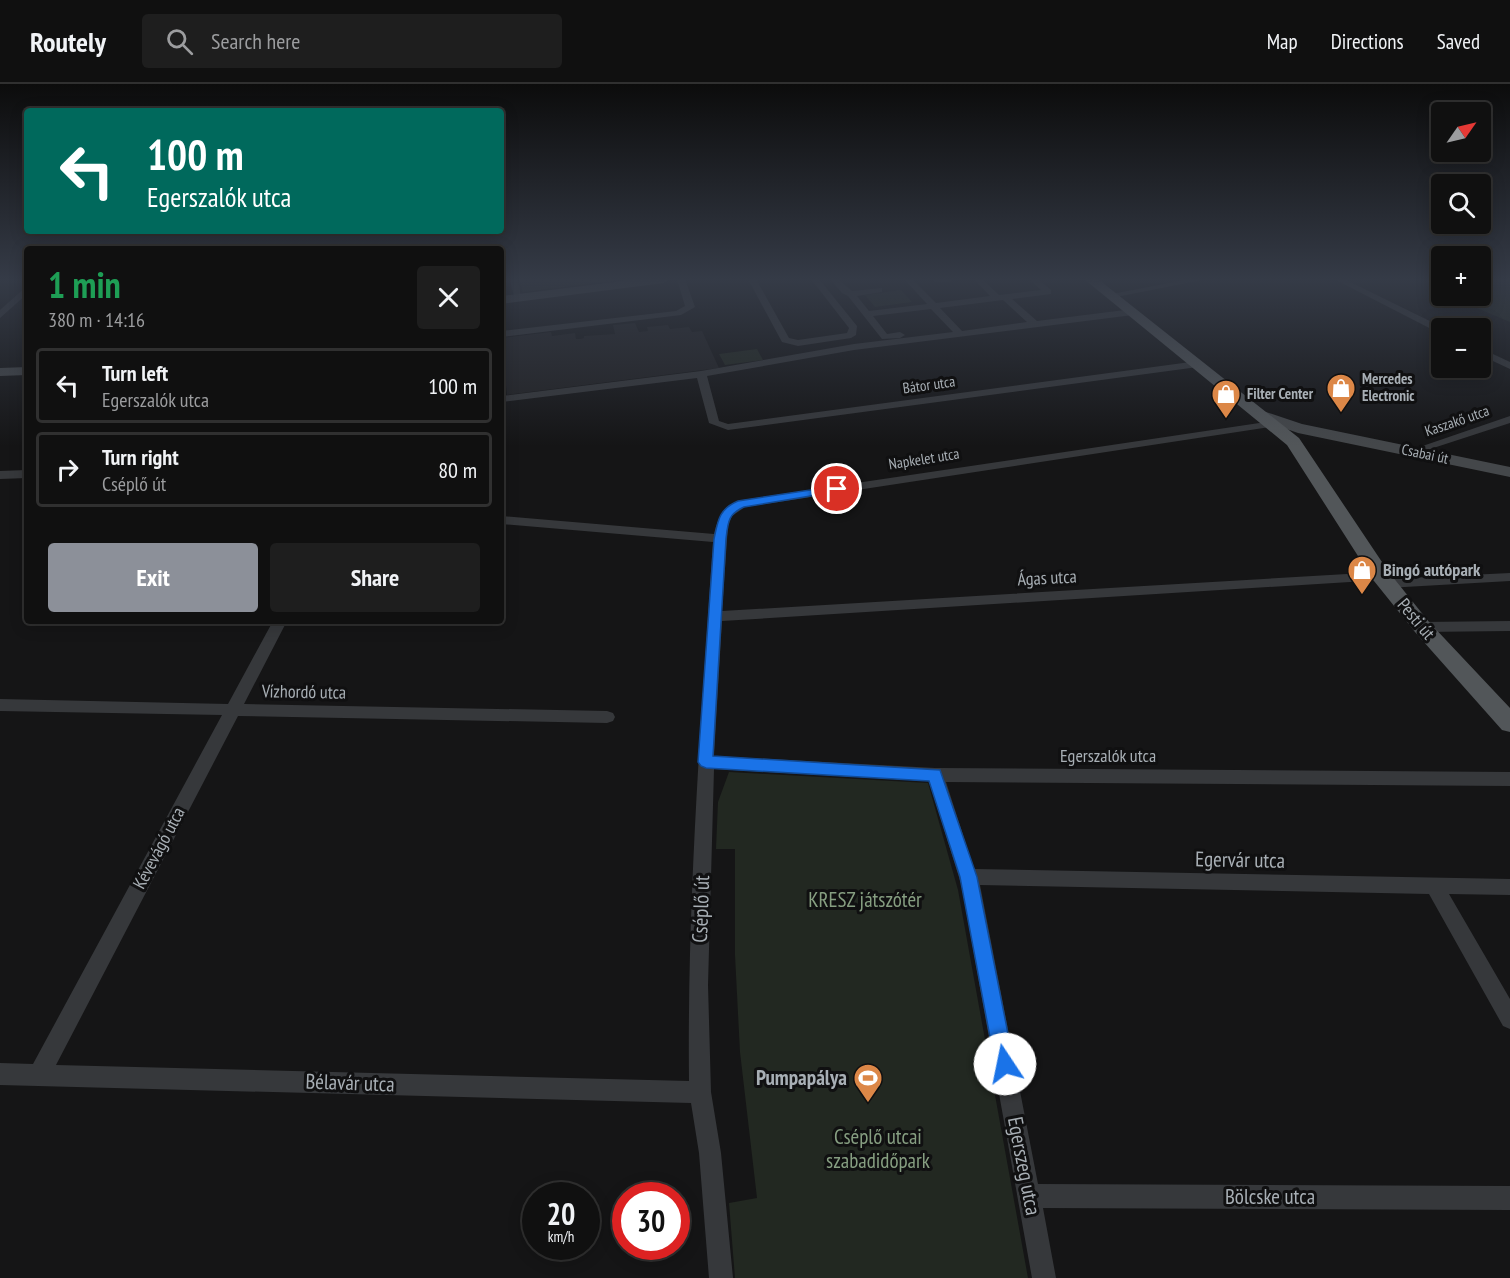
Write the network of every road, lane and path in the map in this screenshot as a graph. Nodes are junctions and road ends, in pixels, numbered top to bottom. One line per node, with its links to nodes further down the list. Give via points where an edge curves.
1 (782, 335): 2 (street, via 785,340 805,342)
2 (851, 335)
3 (883, 335): 4 (street)
4 (904, 335)
5 (946, 335): 12 (street, via 854,346)
6 (1161, 335): 8 (main road, Pesti út)
7 (1491, 356): 9 (street)
8 (1198, 364): 12 (street, Bátor utca, via 728,427 714,423); 13 (main road, Pesti út)
9 (1510, 366)
10 (24, 370): 11 (main road)
11 (0, 372)
12 (701, 374): 14 (street)
13 (1226, 386): 16 (main road, Pesti út); 18 (main road, Csabai út, via 1262,407)
14 (504, 399)
15 (1510, 418): 19 (street, Kaszakő utca)
16 (1263, 420): 17 (main road, Pesti út); 23 (main road, Pesti út); 25 (street, Napkelet utca, via 742,504 730,508 724,516)
17 (1291, 431): 18 (main road, Csabai út); 23 (main road, Pesti út)
18 (1340, 437): 19 (main road, Csabai út)
19 (1414, 451): 20 (main road, Csabai út)
20 (1510, 472)
21 (24, 474): 22 (street)
22 (0, 475)
23 (1315, 476): 27 (main road, Pesti út)
24 (504, 520): 25 (street)
25 (720, 539): 28 (street, Cséplő út)
26 (1510, 577): 27 (street, Ágas utca)
27 (1384, 580): 28 (street, Ágas utca); 31 (main road, Pesti út)
28 (717, 616): 36 (street, Cséplő út)
29 (278, 624): 33 (street, Kévevágó utca)
30 (1510, 626): 31 (street)
31 (1422, 627): 35 (main road, Pesti út)
32 (0, 705): 33 (street, Vízhordó utca)
33 (232, 710): 34 (street, Vízhordó utca); 44 (street, Kévevágó utca)
34 (607, 717)
35 (1510, 723)
36 (706, 762): 37 (street, Egerszalók utca); 45 (street, Cséplő út, via 698,986)
37 (935, 775): 38 (street, Egerszalók utca); 39 (street, Egerszeg utca)
38 (1510, 779)
39 (968, 877): 40 (street, Egervár utca); 46 (street, Egerszeg utca)
40 (1435, 887): 41 (street, Egervár utca); 42 (street)
41 (1510, 887)
42 (1510, 1019)
43 (0, 1074): 44 (street, Bélavár utca)
44 (39, 1075): 45 (street, Bélavár utca)
45 (700, 1092): 48 (street, Cséplő út, via 710,1153)
46 (1030, 1196): 47 (street, Bölcske utca); 49 (street, Egerszeg utca)
47 (1510, 1198)
48 (721, 1278)
49 (1044, 1278)

